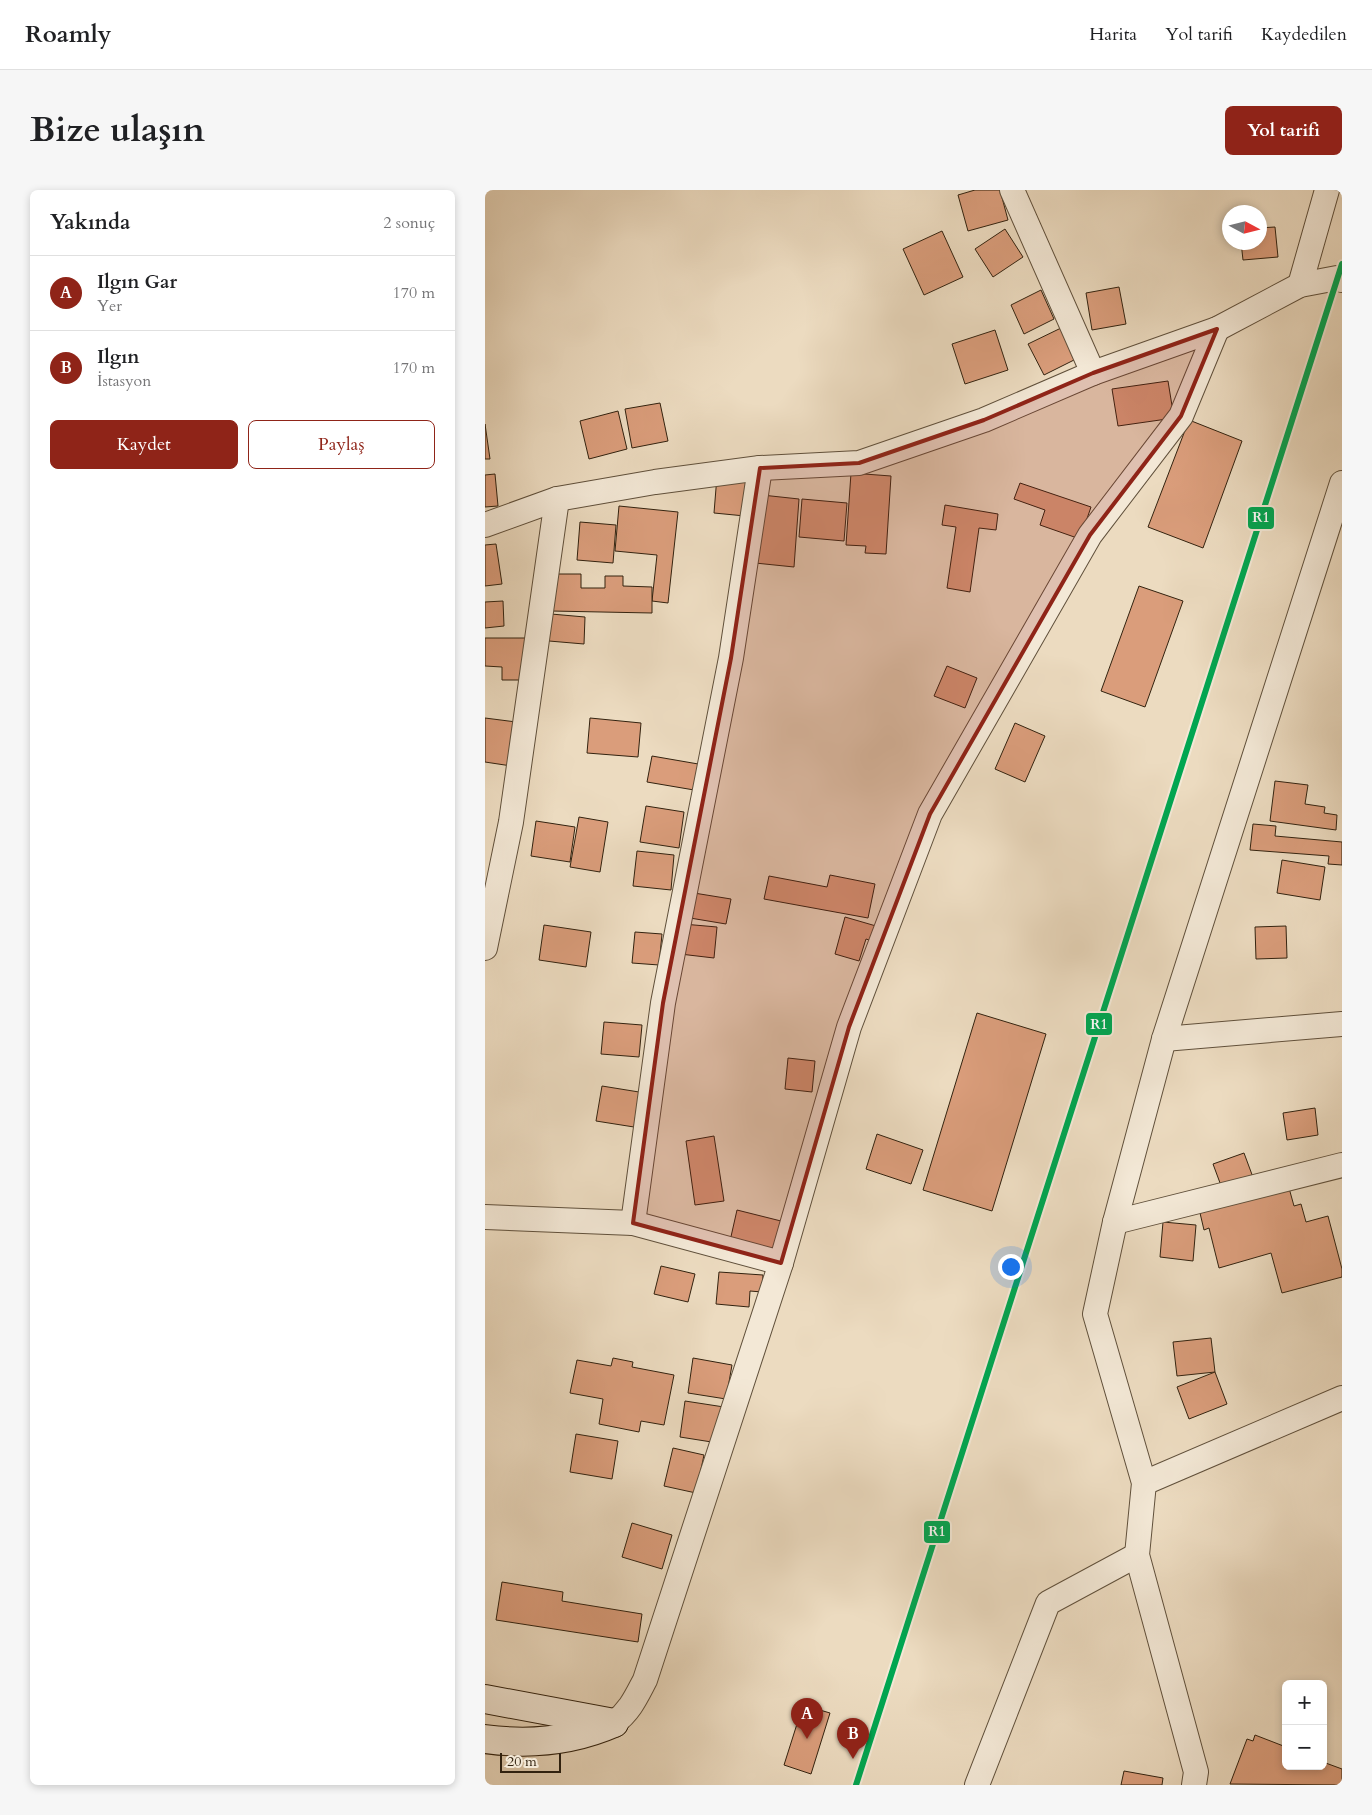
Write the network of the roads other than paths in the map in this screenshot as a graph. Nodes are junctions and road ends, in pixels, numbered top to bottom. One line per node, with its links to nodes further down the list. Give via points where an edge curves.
1 (1012, 190): 6 (street)
2 (1327, 190): 4 (street)
3 (1342, 280): 4 (street, via 1337,278)
4 (1300, 285): 5 (street)
5 (1217, 329): 6 (street); 18 (street, via 1181,416 1090,536 930,814 849,1027)
6 (1093, 373): 7 (street, via 984,420 859,463)
7 (760, 468): 9 (street); 17 (street, via 731,658 663,1003)
8 (1340, 496): 13 (street)
9 (557, 499): 10 (street); 11 (street, via 511,822)
10 (485, 525)
11 (485, 948)
12 (1342, 1024): 13 (street)
13 (1163, 1039): 16 (street)
14 (1342, 1165): 16 (street)
15 (485, 1217): 17 (street)
16 (1115, 1222): 20 (street, via 1095,1314)
17 (633, 1223): 18 (street)
18 (781, 1263): 23 (street, via 645,1680 633,1704)
19 (1342, 1398): 20 (street)
20 (1144, 1484): 21 (street)
21 (1137, 1554): 25 (street, via 1048,1603); 26 (street, via 1196,1772)
22 (485, 1699): 23 (street)
23 (614, 1723): 24 (street, via 595,1731 547,1741)
24 (485, 1740)
25 (977, 1785)
26 (1194, 1785)

